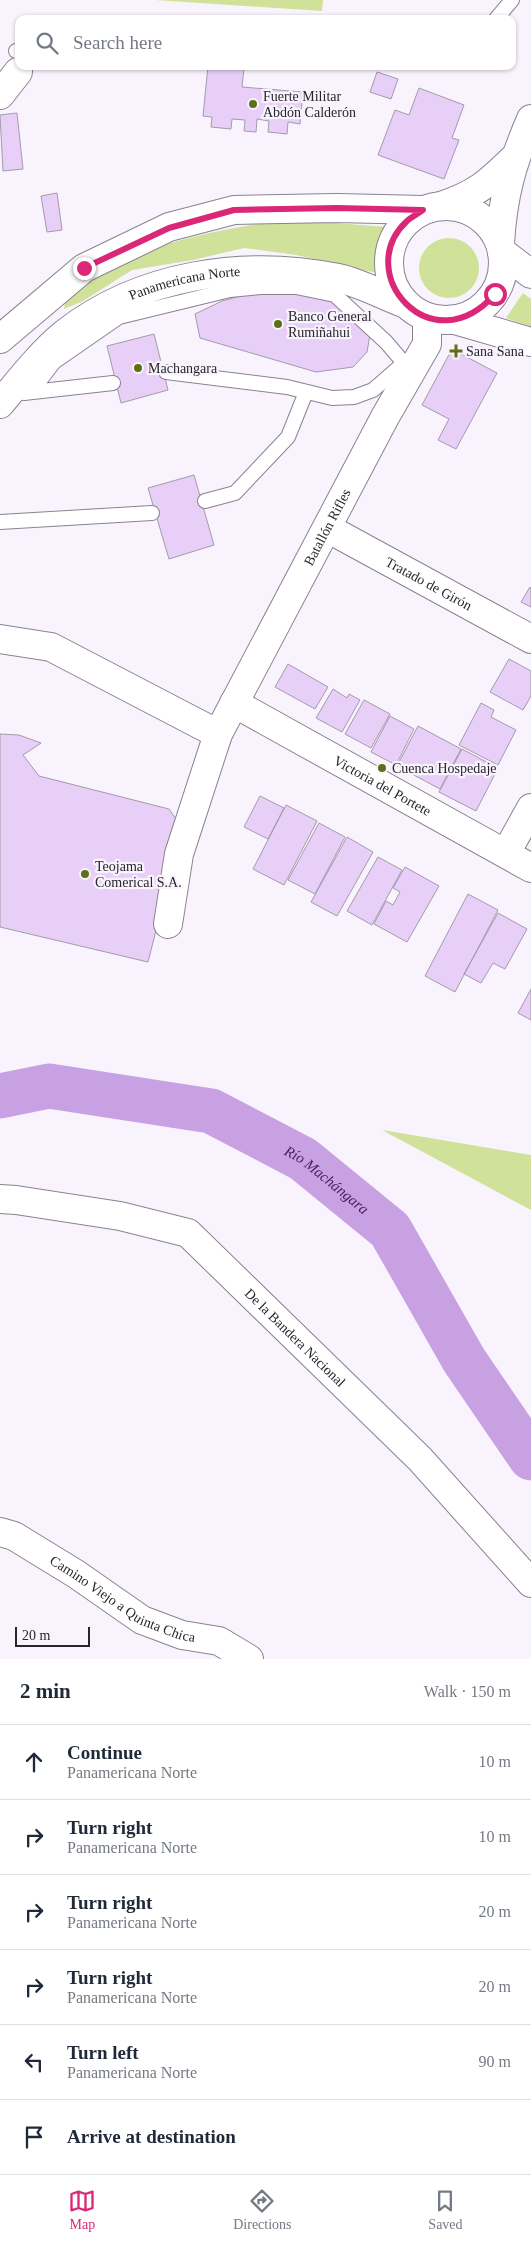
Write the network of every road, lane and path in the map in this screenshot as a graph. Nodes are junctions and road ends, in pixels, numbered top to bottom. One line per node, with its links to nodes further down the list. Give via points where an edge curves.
1 (512, 0): 2 (lane)
2 (499, 15)
3 (15, 64): 4 (street)
4 (0, 95)
5 (531, 119): 6 (street)
6 (514, 158): 7 (street, via 474,193); 8 (street, Panamericana Norte, via 504,196)
7 (432, 208): 8 (street, via 454,206 467,210 490,226); 10 (street, via 407,220 389,253 389,271 395,289); 12 (street, via 234,210 169,228 84,268)
8 (501, 247): 9 (street); 11 (street, Panamericana Norte, via 502,278 495,294 483,307)
9 (531, 274)
10 (417, 311): 11 (street, Panamericana Norte); 14 (street, Batallón Rifles, via 427,344); 18 (street, Panamericana Norte, via 340,279 291,271 246,269 162,283 109,304 64,334 28,369)
11 (455, 320): 13 (street, Panamericana Norte)
12 (0, 339)
13 (531, 342)
14 (408, 366): 17 (lane, via 373,390 354,396 332,398); 18 (lane, via 335,295 296,286 260,287 230,290 119,317 54,362); 22 (street, Batallón Rifles)
15 (166, 372): 17 (lane)
16 (113, 383): 18 (lane)
17 (306, 392): 19 (lane, via 288,437 236,493)
18 (13, 397)
19 (205, 501)
20 (152, 513): 21 (lane)
21 (0, 522)
22 (327, 528): 24 (street, Tratado de Girón); 25 (street, Batallón Rifles)
23 (0, 639): 26 (street, via 51,647)
24 (531, 639)
25 (234, 703): 26 (street, Batallón Rifles); 28 (street, Victoria del Portete)
26 (218, 734): 30 (street, Batallón Rifles, via 179,854)
27 (531, 808): 28 (street)
28 (506, 854): 29 (street, Victoria del Portete)
29 (531, 868)
30 (168, 924)
31 (0, 1199): 33 (street, De la Bandera Nacional, via 120,1216 188,1233 420,1459)
32 (0, 1532): 34 (street, Camino Viejo a Quinta Chica, via 14,1536 76,1574 142,1620 182,1635 219,1641)
33 (531, 1583)
34 (249, 1659)

